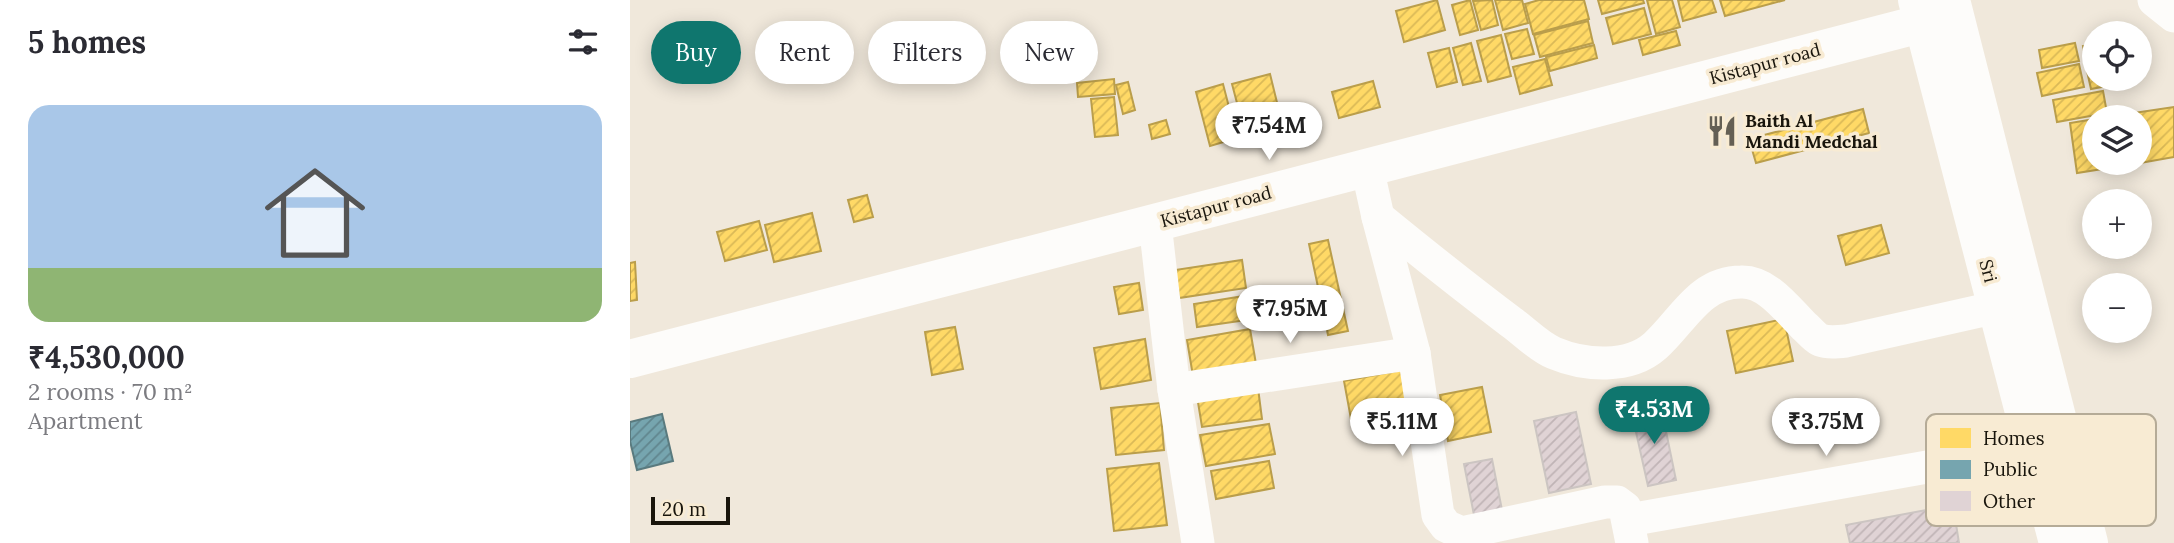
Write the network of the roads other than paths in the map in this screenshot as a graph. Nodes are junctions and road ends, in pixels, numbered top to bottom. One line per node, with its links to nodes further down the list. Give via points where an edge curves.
1 (2154, 0): 3 (street)
2 (1931, 8): 4 (main road, Kistapur road); 7 (main road)
3 (2174, 16)
4 (1367, 167): 5 (street); 6 (main road, Kistapur road)
5 (1378, 217): 7 (street, via 1553,353 1601,364 1631,360 1652,349 1697,299 1710,289 1739,282 1754,282 1767,290 1818,339 1830,342); 8 (street)
6 (1155, 223): 9 (main road, Kistapur road); 10 (street)
7 (2013, 304): 11 (main road); 12 (main road)
8 (1414, 353): 10 (street); 17 (street, via 1438,515 1446,526)
9 (630, 359)
10 (1174, 390): 18 (street)
11 (2029, 414)
12 (2048, 414)
13 (1926, 470): 16 (street)
14 (2054, 526): 19 (main road)
15 (2084, 526): 20 (main road)
16 (1630, 532): 17 (street, via 1625,508 1605,502)
17 (1481, 536)
18 (1198, 543)
19 (2058, 543)
20 (2089, 543)

